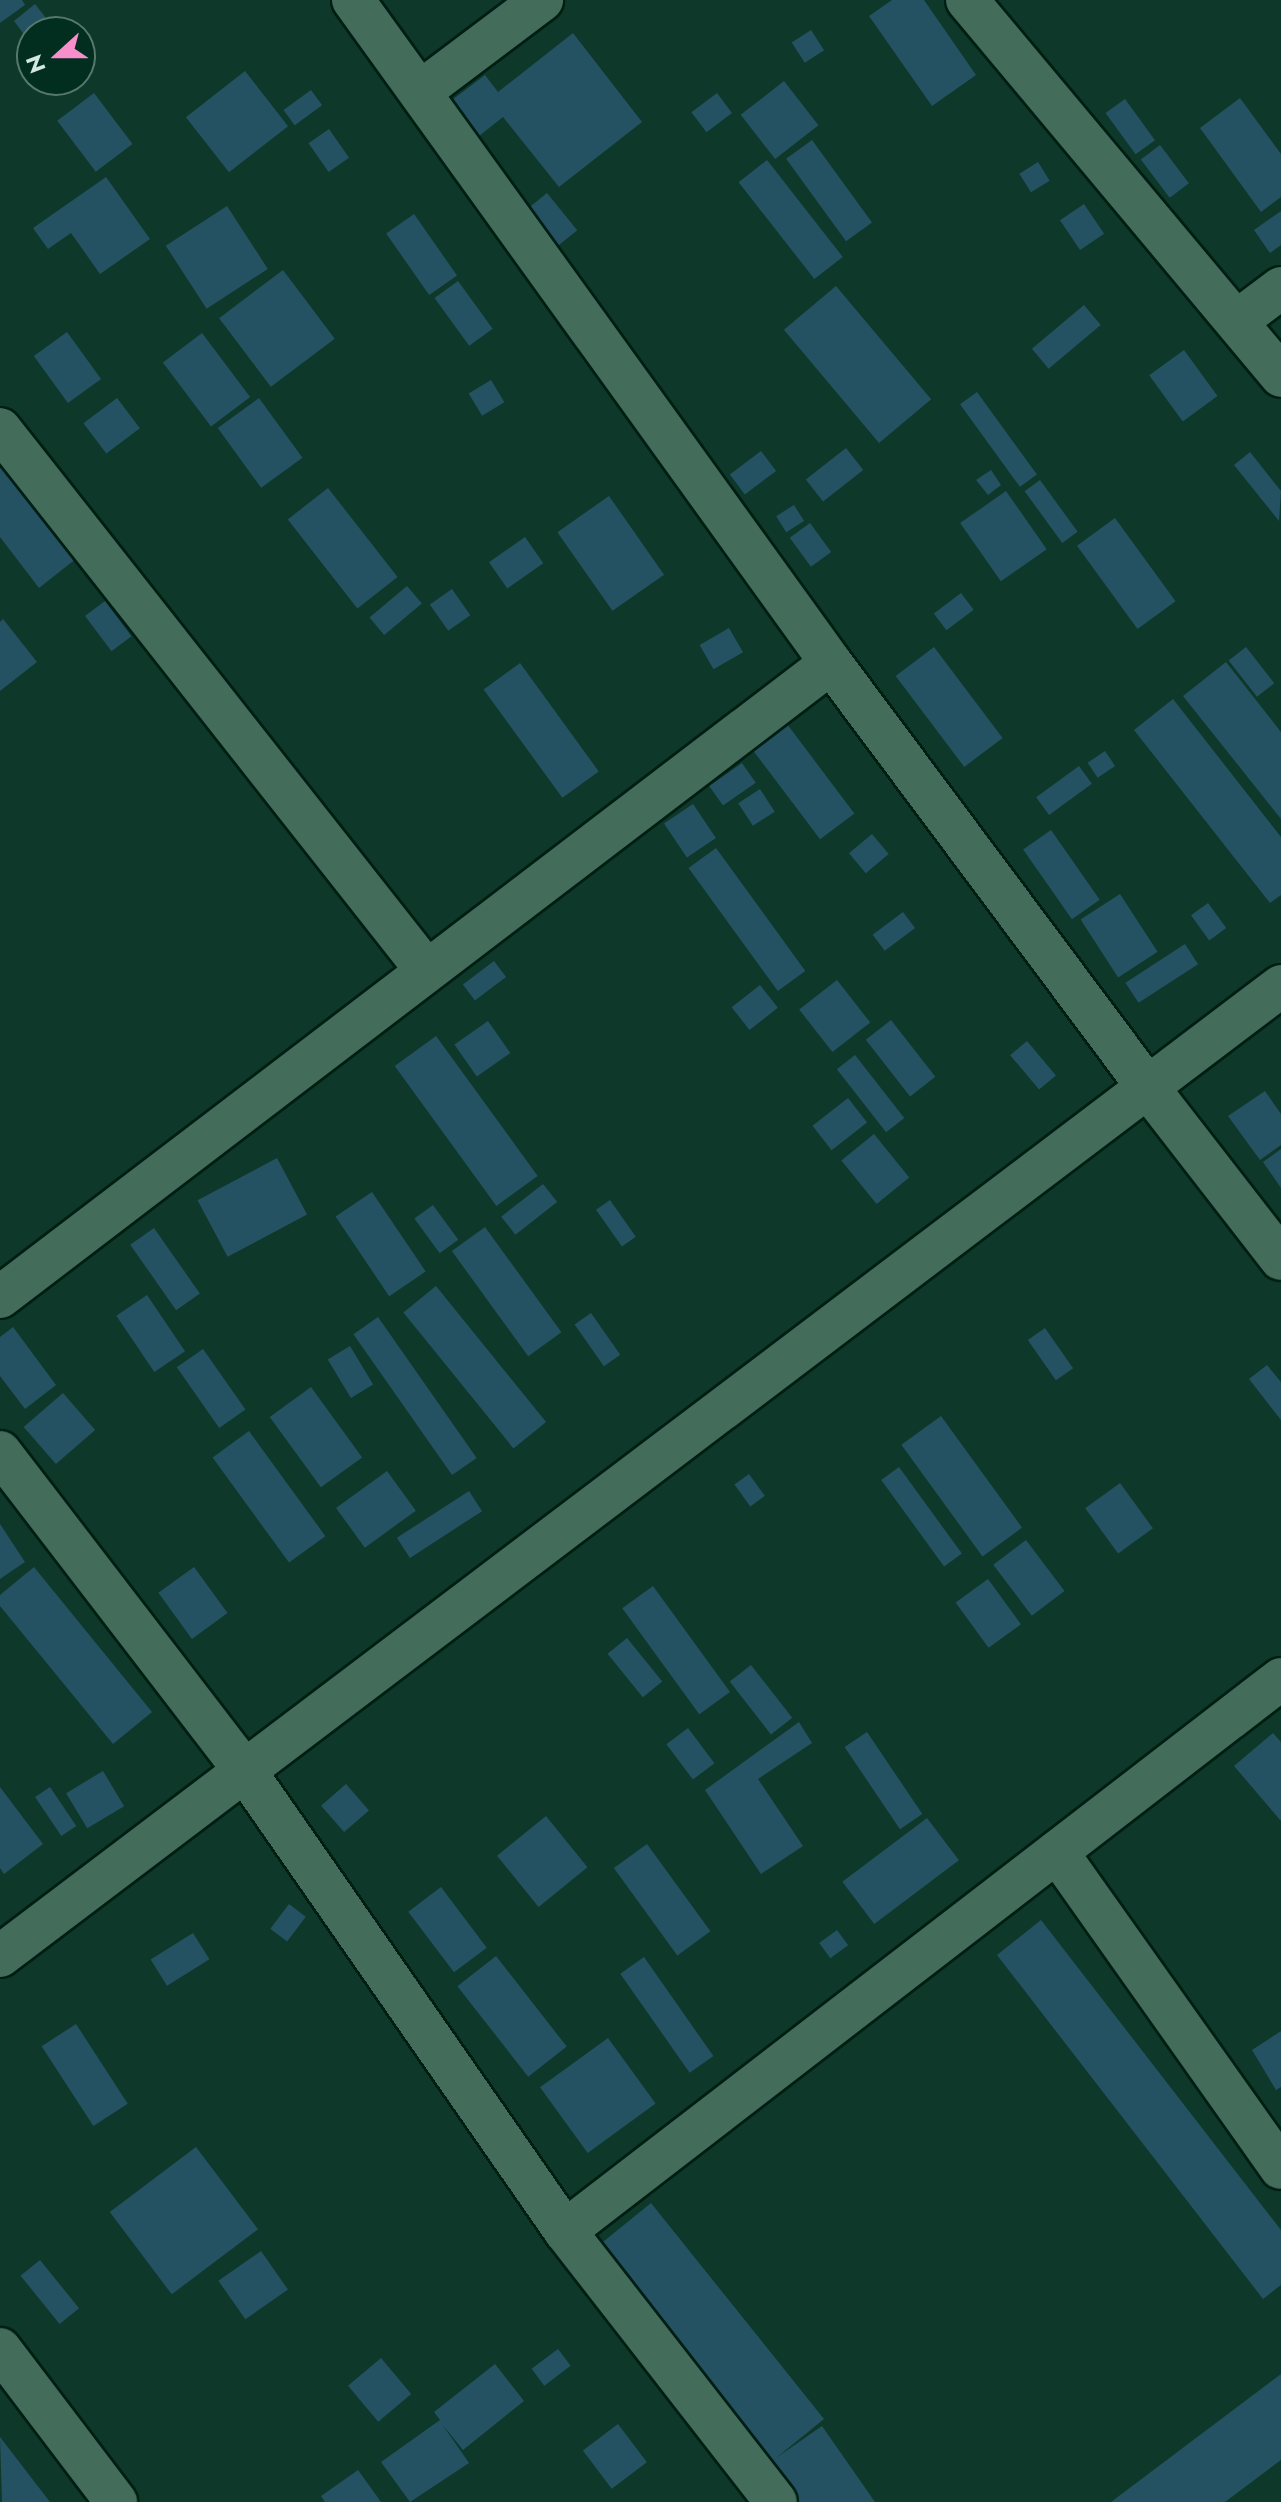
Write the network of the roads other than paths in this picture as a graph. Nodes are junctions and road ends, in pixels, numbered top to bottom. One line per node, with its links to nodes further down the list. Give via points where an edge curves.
1 (353, 0): 4 (street)
2 (542, 0): 4 (street)
3 (967, 0): 6 (street)
4 (420, 92): 9 (street)
5 (1281, 288): 6 (street)
6 (1237, 321): 7 (street)
7 (1281, 376)
8 (0, 429): 10 (street)
9 (831, 663): 10 (street); 12 (street)
10 (426, 970): 14 (street)
11 (1281, 986): 12 (street)
12 (1149, 1089): 13 (street); 17 (street)
13 (1281, 1259)
14 (0, 1297)
15 (0, 1452): 17 (street)
16 (1281, 1679): 18 (street)
17 (245, 1771): 19 (street); 21 (street)
18 (1057, 1852): 20 (street); 21 (street)
19 (0, 1956)
20 (1281, 2168)
21 (565, 2231): 24 (street)
22 (0, 2349): 23 (street)
23 (116, 2502)
24 (776, 2502)

